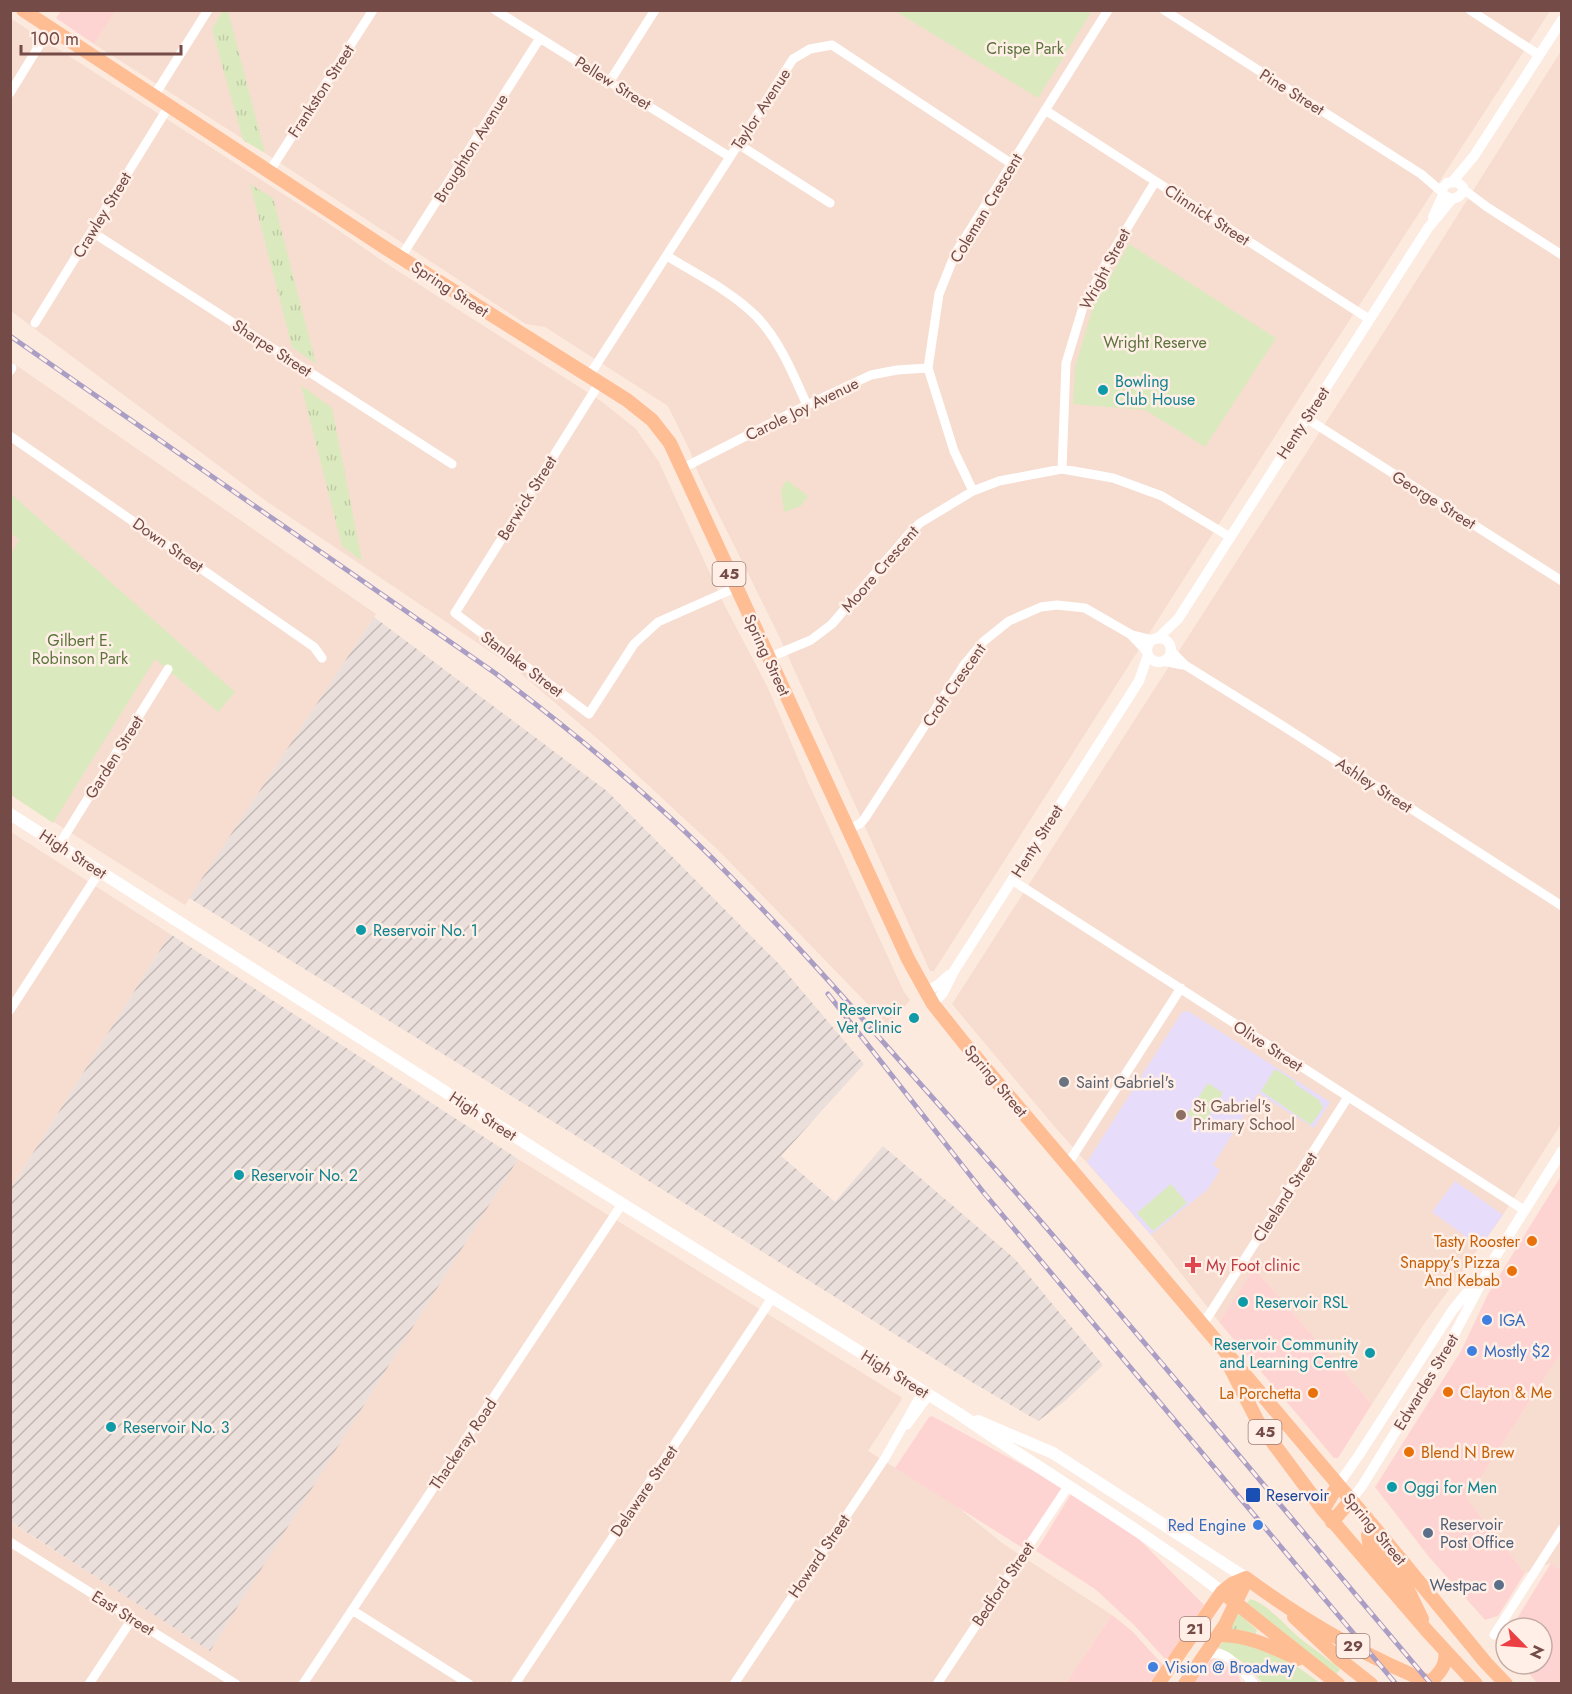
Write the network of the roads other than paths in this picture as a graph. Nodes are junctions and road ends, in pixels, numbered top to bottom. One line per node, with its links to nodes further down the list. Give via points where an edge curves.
1 (23, 10): 9 (main road, Spring Street / 45)
2 (208, 10): 15 (street)
3 (373, 10): 21 (street, Frankston Street)
4 (495, 10): 11 (street, Pellew Street)
5 (655, 10): 13 (street)
6 (1108, 10): 17 (street, Coleman Crescent)
7 (1164, 10): 23 (street, Pine Street, via 1421,174)
8 (1470, 10): 12 (street)
9 (44, 20): 14 (street); 15 (main road, Spring Street / 45)
10 (1562, 20): 12 (street, Henty Street)
11 (540, 39): 13 (street, Pellew Street); 28 (street, Broughton Avenue)
12 (1539, 55): 23 (street, Henty Street)
13 (610, 81): 19 (street, Pellew Street)
14 (10, 93)
15 (154, 96): 16 (main road, Spring Street / 45)
16 (169, 106): 21 (main road, Spring Street / 45); 25 (street, Crawley Street)
17 (1045, 110): 20 (street, Coleman Crescent); 22 (street, Clinnick Street)
18 (738, 144): 19 (street, Taylor Avenue); 20 (street, Taylor Avenue, via 793,59 810,49 832,45); 24 (street)
19 (730, 157): 27 (street, Taylor Avenue)
20 (1012, 164): 31 (street, Coleman Crescent, via 955,254 939,294)
21 (269, 172): 28 (main road, Spring Street / 45)
22 (1155, 182): 29 (street, Clinnick Street); 38 (street, Wright Street, via 1083,307 1066,363)
23 (1453, 190): 26 (street, Pine Street); 29 (street, Henty Street)
24 (830, 203)
25 (92, 232): 30 (street, Crawley Street); 36 (street, Sharpe Street)
26 (1562, 255)
27 (667, 256): 32 (street, Taylor Avenue); 33 (street, via 756,316 781,349)
28 (401, 257): 32 (main road, Spring Street / 45)
29 (1369, 319): 34 (street, Henty Street)
30 (35, 323)
31 (928, 368): 33 (street, Carole Joy Avenue, via 871,375); 39 (street, Coleman Crescent, via 954,451)
32 (594, 379): 37 (main road, Spring Street / 45, via 652,420 670,444); 43 (street, Berwick Street)
33 (807, 405): 37 (street, Carole Joy Avenue)
34 (1306, 418): 40 (street, Henty Street); 41 (street, George Street)
35 (10, 436): 49 (street, Down Street, via 314,647)
36 (452, 464)
37 (681, 469): 42 (main road, Spring Street / 45)
38 (1062, 469): 39 (street, Moore Crescent, via 1009,478); 40 (street, Moore Crescent, via 1113,478 1162,496)
39 (973, 491): 50 (street, Moore Crescent, via 915,528 832,624 811,640)
40 (1230, 537): 44 (street, Henty Street)
41 (1562, 581)
42 (735, 588): 43 (street, Stanlake Street, via 658,622 634,644 589,714); 50 (main road, Spring Street / 45)
43 (454, 613)
44 (1178, 619): 46 (street, Henty Street); 47 (street, Henty Street)
45 (1130, 634): 46 (street, Croft Crescent); 48 (street, Croft Crescent); 56 (street, Croft Crescent, via 1092,611 1069,605 1041,607 1009,621 974,651 865,818)
46 (1155, 639): 47 (street, via 1164,640); 48 (street, via 1148,645)
47 (1170, 649): 51 (street, via 1168,657); 52 (street, Ashley Street)
48 (1148, 654): 51 (street); 54 (street, Henty Street)
49 (322, 658)
50 (768, 658): 56 (main road, Spring Street / 45)
51 (1160, 661): 52 (street, Ashley Street); 54 (street, Henty Street)
52 (1185, 665): 60 (street, Ashley Street)
53 (168, 669): 57 (street, Garden Street)
54 (1139, 681): 59 (street, Henty Street)
55 (10, 814): 57 (main road, High Street / 29)
56 (848, 830): 63 (main road, Spring Street / 45)
57 (59, 845): 58 (main road, High Street / 29)
58 (100, 871): 65 (street); 69 (main road, High Street / 29)
59 (1012, 880): 61 (street, Henty Street); 62 (street, Olive Street)
60 (1562, 906)
61 (954, 971): 63 (street, Henty Street); 64 (street, Henty Street)
62 (1181, 988): 66 (street, Olive Street); 68 (street)
63 (926, 991): 64 (main road, Spring Street / 45)
64 (933, 1004): 68 (main road, Spring Street / 45)
65 (10, 1010)
66 (1348, 1097): 70 (street, Olive Street); 73 (street, Cleeland Street)
67 (1562, 1151): 70 (street, Edwardes Street)
68 (1067, 1165): 73 (main road, Spring Street / 45)
69 (622, 1204): 72 (main road, High Street / 29); 93 (street, Thackeray Road)
70 (1524, 1210): 71 (street, Edwardes Street)
71 (1494, 1259): 82 (street, Edwardes Street, via 1452,1311); 83 (street, Edwardes Street, via 1448,1348)
72 (772, 1298): 75 (main road, High Street / 29); 106 (street, Delaware Street)
73 (1202, 1326): 74 (main road, Spring Street / 45)
74 (1220, 1347): 76 (main road, Spring Street / 45); 77 (main road, Spring Street / 45)
75 (926, 1393): 78 (main road, High Street / 29); 107 (street, Howard Street, via 911,1422 903,1428)
76 (1261, 1396): 77 (main road); 82 (main road, Spring Street / 45)
77 (1250, 1409): 84 (main road, Spring Street / 45)
78 (958, 1413): 79 (main road, High Street / 29); 80 (main road, High Street / 29)
79 (1040, 1447): 80 (main road); 89 (main road, High Street / 29)
80 (1029, 1460): 81 (main road, High Street / 29)
81 (1070, 1485): 90 (main road, High Street / 29); 108 (street, Bedford Street)
82 (1338, 1485): 83 (main road, Spring Street / 45); 84 (main road)
83 (1351, 1500): 85 (main road); 86 (main road, Spring Street / 45)
84 (1323, 1510): 85 (main road, Spring Street / 45)
85 (1332, 1522): 96 (main road, Spring Street / 45)
86 (1374, 1527): 96 (main road, via 1368,1535 1369,1542 1408,1590); 100 (main road, Spring Street / 45)
87 (1562, 1529): 94 (street)
88 (10, 1542): 95 (street, East Street)
89 (1247, 1578): 90 (main road, 21); 91 (main road, 21); 92 (main road, High Street / 29)
90 (1222, 1592): 91 (main road, High Street / 29); 109 (main road, 21)
91 (1235, 1603): 97 (main road, 21); 101 (main road, High Street / 29)
92 (1280, 1603): 114 (main road, High Street, via 1325,1647); 115 (main road, High Street / 29, via 1355,1648)
93 (352, 1610): 104 (street, Thackeray Road); 105 (street)
94 (1506, 1616)
95 (132, 1619): 102 (street); 103 (street, East Street)
96 (1428, 1632): 98 (main road, Spring Street / 45)
97 (1219, 1635): 99 (main road, 21); 101 (main road, via 1258,1641)
98 (1445, 1651): 115 (main road, via 1442,1668); 116 (main road, Spring Street / 45)
99 (1202, 1658): 110 (main road, 21); 111 (street, via 1222,1654)
100 (1489, 1667): 117 (main road); 118 (main road, Spring Street / 45)
101 (1321, 1671): 112 (main road); 113 (main road, High Street / 29)
102 (89, 1683)
103 (236, 1683)
104 (303, 1683)
105 (469, 1683)
106 (515, 1683)
107 (734, 1683)
108 (937, 1683)
109 (1158, 1683)
110 (1185, 1683)
111 (1254, 1683)
112 (1333, 1683)
113 (1338, 1683)
114 (1371, 1683)
115 (1430, 1683)
116 (1476, 1683)
117 (1495, 1683)
118 (1506, 1683)

